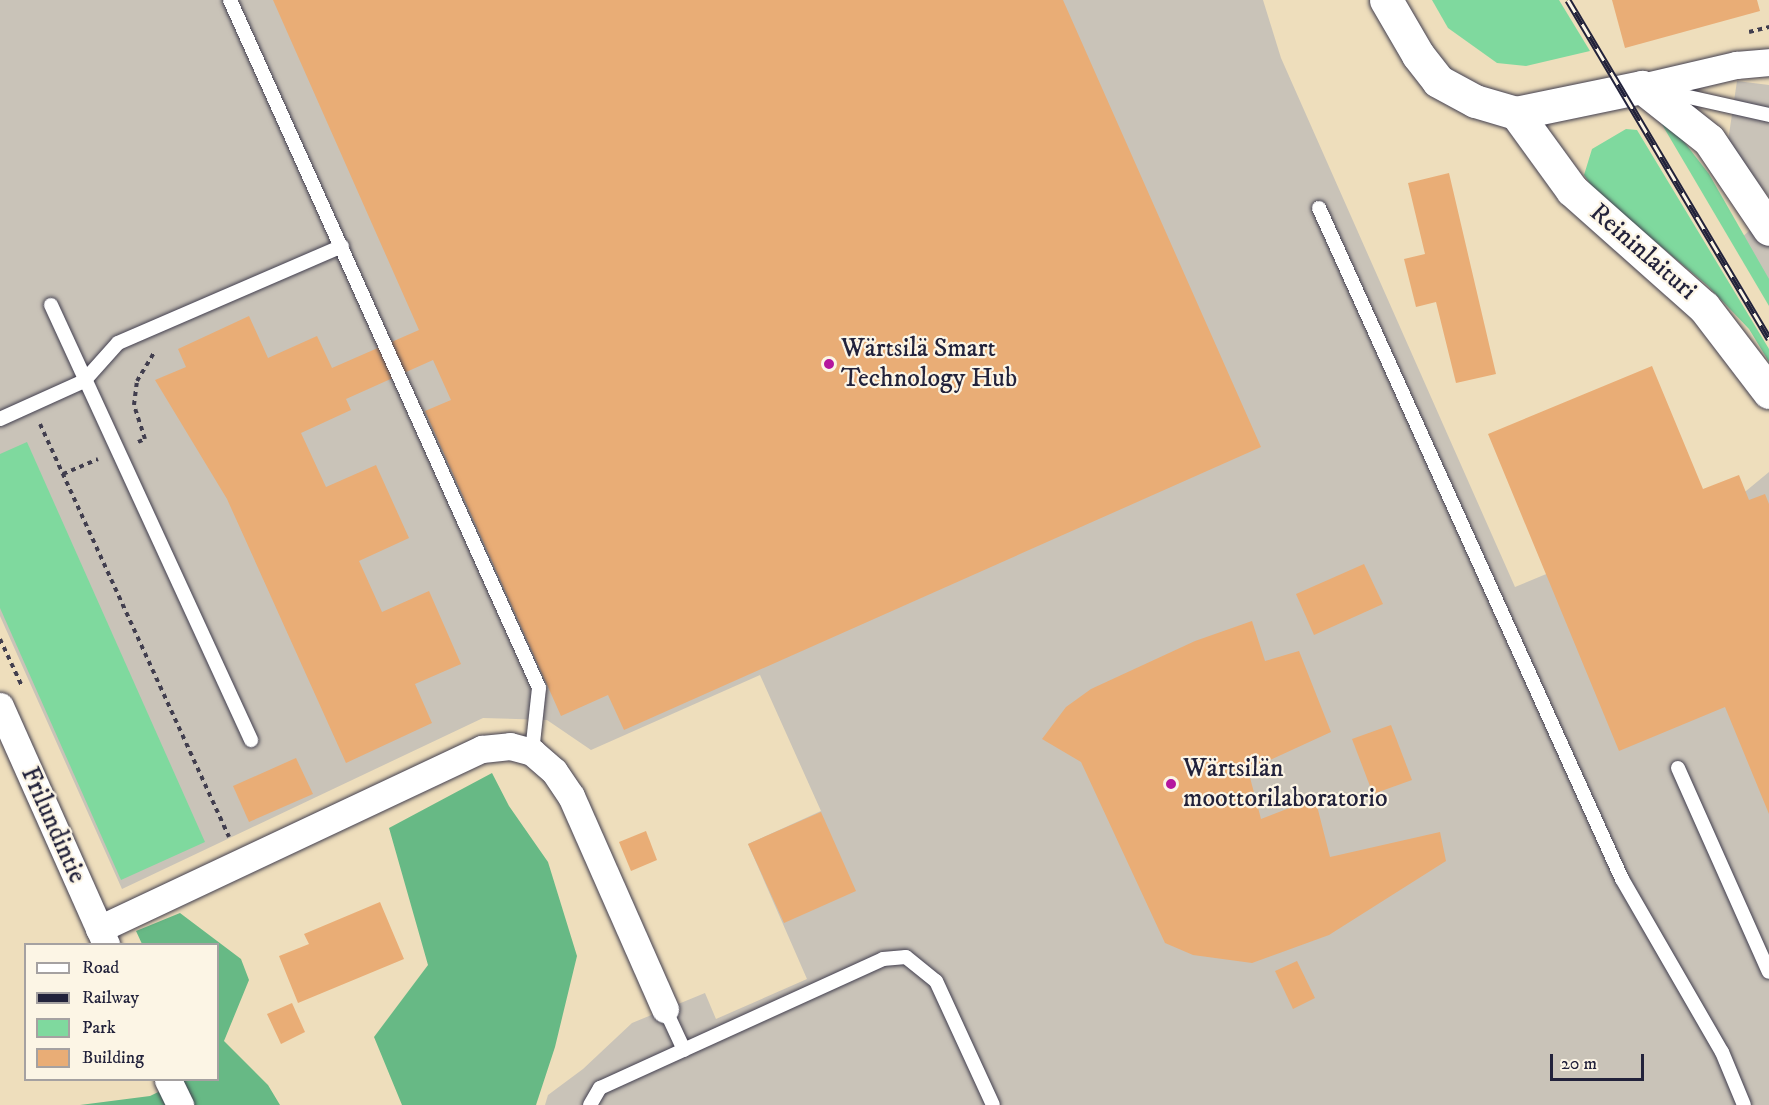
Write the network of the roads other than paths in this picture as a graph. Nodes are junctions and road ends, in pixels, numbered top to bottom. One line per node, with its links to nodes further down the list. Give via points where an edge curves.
1 (230, 0): 9 (lane)
2 (1386, 0): 5 (main road, via 1437,81 1475,101)
3 (1769, 62): 4 (street, via 1736,65)
4 (1642, 87): 5 (main road); 6 (lane); 8 (main road, via 1709,140)
5 (1516, 113): 12 (main road, Reininlaituri, via 1572,190 1704,307)
6 (1769, 115)
7 (1318, 208): 26 (lane, via 1622,879 1722,1052)
8 (1769, 229)
9 (342, 246): 11 (lane, via 118,344); 16 (lane, via 539,688)
10 (51, 305): 11 (lane)
11 (84, 381): 13 (lane); 15 (lane)
12 (1769, 392)
13 (0, 419)
14 (0, 706): 18 (street, Frilundintie)
15 (251, 740)
16 (532, 752): 18 (street, via 510,746 482,750); 20 (street, via 554,771 571,796)
17 (1678, 768): 19 (lane)
18 (102, 937)
19 (1769, 972)
20 (665, 1009): 21 (lane)
21 (684, 1050): 24 (lane, via 600,1088); 25 (lane, via 883,959 906,957 936,981)
22 (168, 1081): 23 (street)
23 (180, 1105)
24 (590, 1105)
25 (993, 1105)
26 (1744, 1105)

